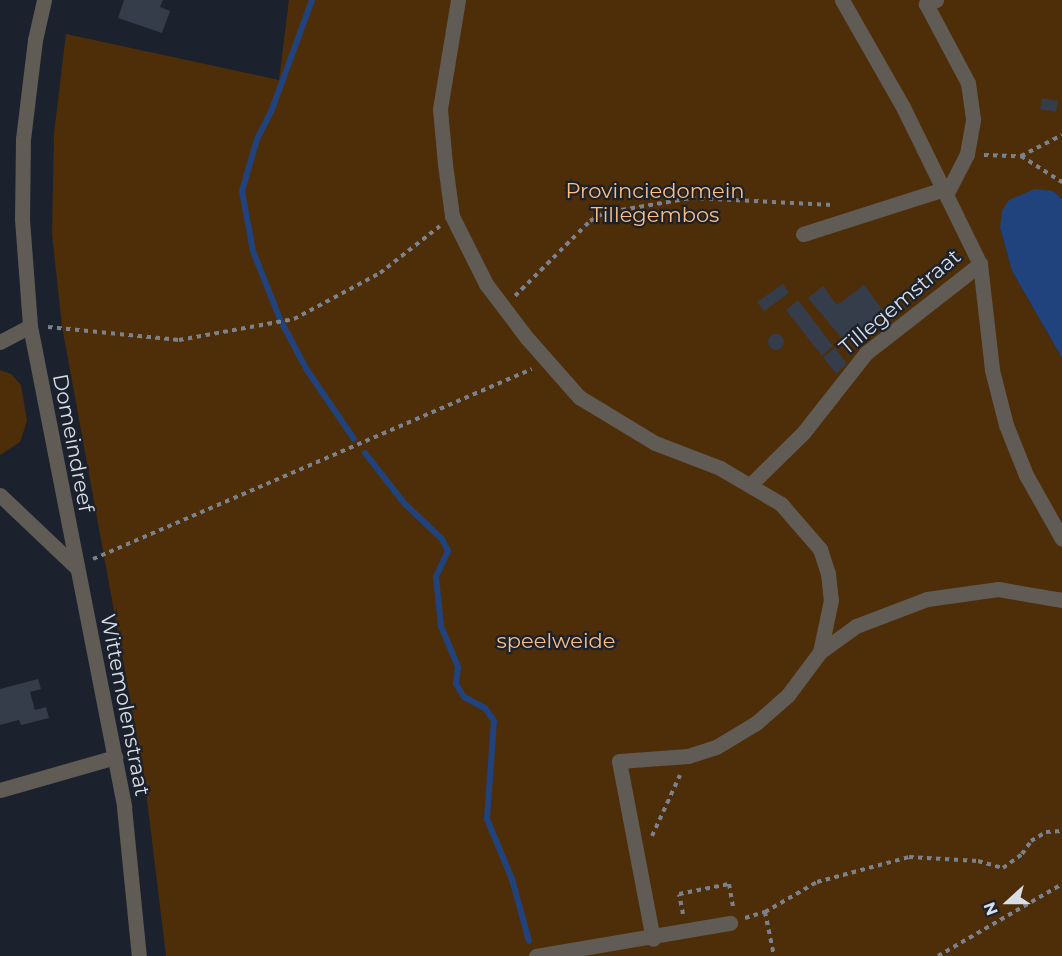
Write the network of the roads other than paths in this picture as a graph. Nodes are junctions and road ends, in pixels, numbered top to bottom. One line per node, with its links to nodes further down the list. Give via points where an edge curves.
1 (44, 0): 8 (street, Domeindreef, via 23,139 22,219)
2 (458, 0): 10 (street, via 440,109 452,216 486,284 579,397 655,443 720,468)
3 (842, 0): 5 (street, Tillegemstraat, via 876,56)
4 (936, 0): 5 (street, via 926,4 968,83 973,120 967,154)
5 (945, 191): 6 (street); 7 (street, Tillegemstraat)
6 (803, 234)
7 (980, 264): 10 (street, Tillegemstraat, via 866,353 804,433); 12 (street, via 992,370 1006,425 1026,475)
8 (30, 326): 9 (street); 13 (street, Domeindreef)
9 (0, 342)
10 (750, 485): 15 (street, via 781,504 820,549 831,600)
11 (0, 495): 13 (street)
12 (1062, 539)
13 (76, 567): 16 (street, Wittemolenstraat)
14 (1062, 600): 15 (street, via 998,589 927,599 856,626)
15 (820, 652): 19 (street, via 788,695 756,723 716,747 688,756 619,761)
16 (115, 757): 17 (street); 20 (street, Wittemolenstraat, via 132,857)
17 (0, 790)
18 (732, 917): 19 (street)
19 (653, 939): 21 (street)
20 (139, 956)
21 (536, 956)

